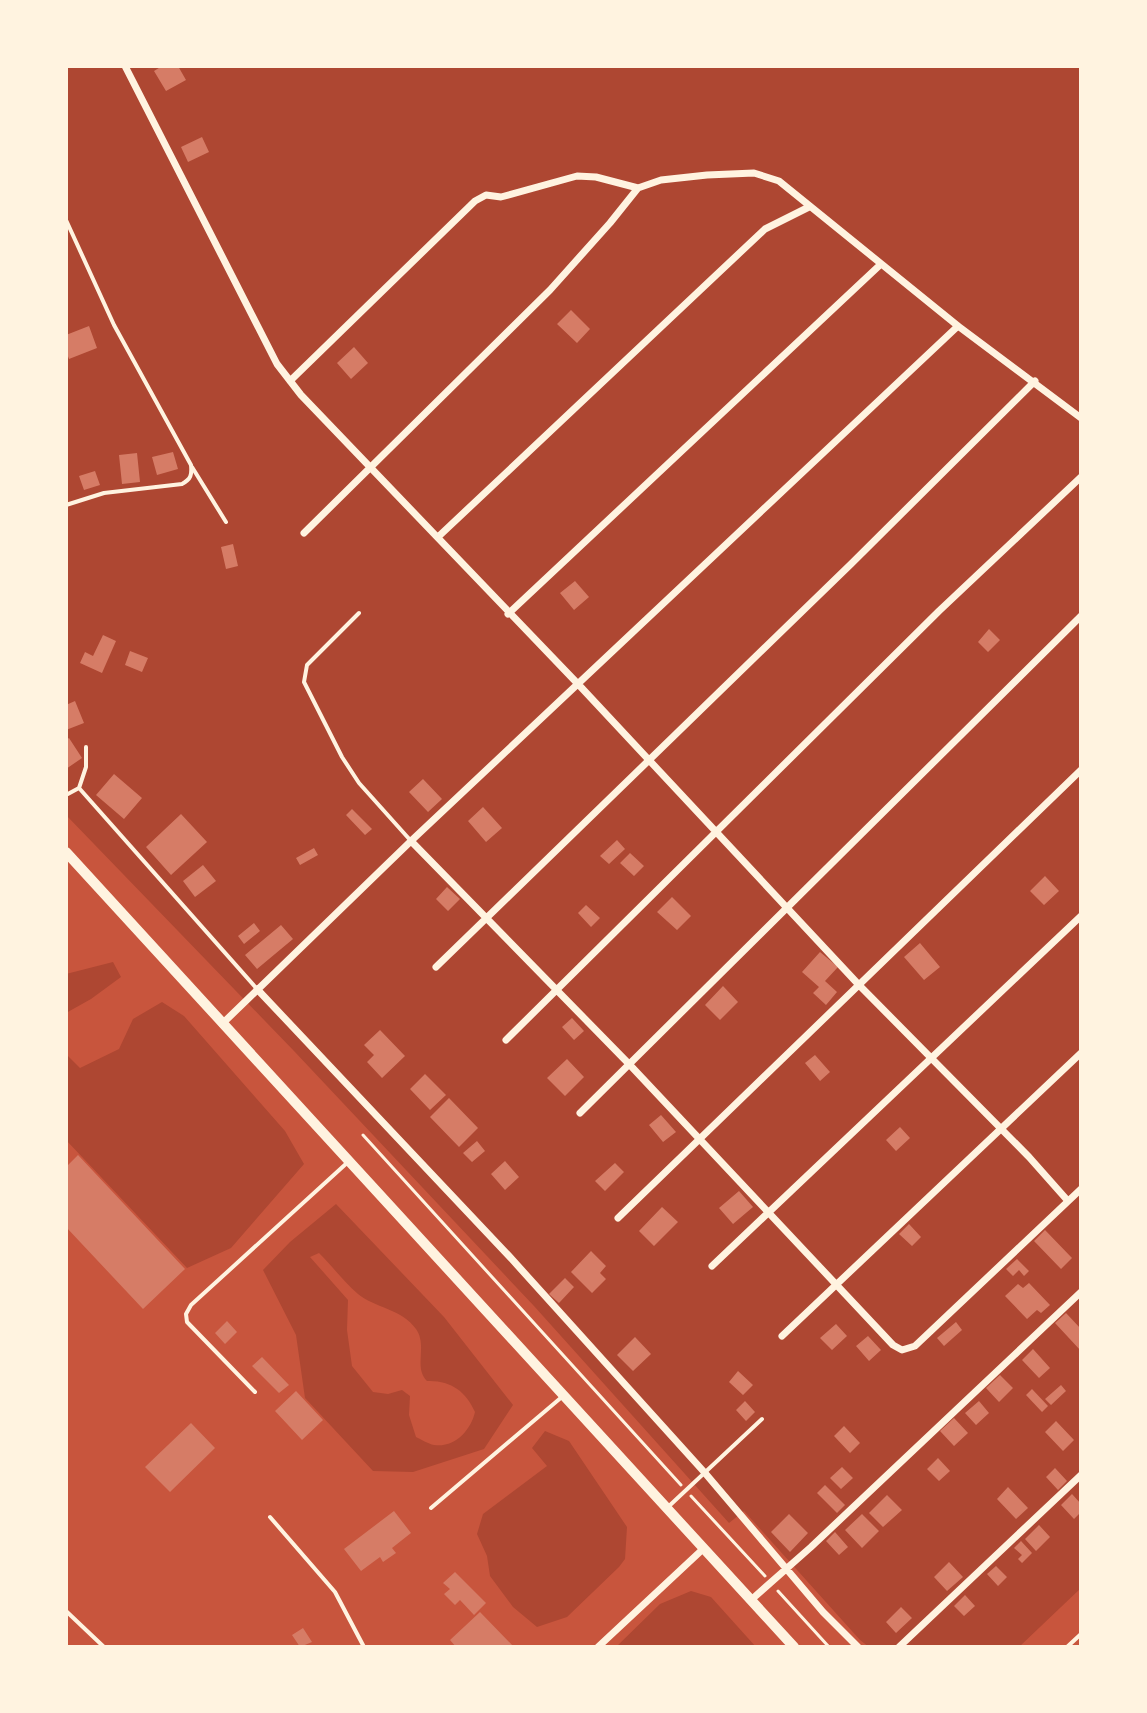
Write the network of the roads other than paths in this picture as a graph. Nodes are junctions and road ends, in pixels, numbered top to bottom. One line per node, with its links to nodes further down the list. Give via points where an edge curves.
1 (125, 66): 7 (street)
2 (638, 188): 3 (street, via 661,180 754,173 779,181); 7 (street, via 577,176 475,201); 11 (street, via 550,290)
3 (809, 207): 5 (street); 16 (street, via 765,229)
4 (66, 220): 10 (lane, via 114,325)
5 (881, 264): 6 (street); 18 (street)
6 (958, 326): 8 (street); 20 (street)
7 (290, 381): 11 (street)
8 (1035, 381): 9 (street); 22 (street)
9 (1081, 418)
10 (191, 465): 13 (lane, via 189,480 182,484 104,493); 14 (lane)
11 (373, 468): 15 (street); 16 (street)
12 (1081, 477): 26 (street)
13 (66, 505)
14 (226, 522)
15 (304, 533)
16 (438, 537): 18 (street)
17 (359, 613): 27 (lane, via 307,665 304,682 342,757)
18 (508, 614): 20 (street)
19 (1081, 616): 29 (street)
20 (578, 684): 22 (street); 27 (street)
21 (86, 747): 24 (lane)
22 (649, 759): 26 (street); 31 (street)
23 (1081, 770): 33 (street)
24 (79, 788): 25 (lane); 34 (lane)
25 (66, 795)
26 (716, 831): 29 (street); 35 (street)
27 (411, 841): 31 (street); 34 (street)
28 (66, 852): 36 (main road)
29 (788, 908): 33 (street); 40 (street)
30 (1081, 916): 39 (street)
31 (485, 917): 32 (street); 35 (street)
32 (436, 967)
33 (859, 985): 39 (street); 43 (street)
34 (257, 989): 36 (street); 56 (street)
35 (558, 990): 37 (street); 40 (street)
36 (222, 1024): 44 (main road)
37 (506, 1040)
38 (1081, 1053): 42 (street)
39 (932, 1059): 42 (street); 47 (street)
40 (629, 1064): 41 (street); 43 (street)
41 (580, 1113)
42 (1001, 1128): 46 (street); 50 (street)
43 (700, 1140): 47 (street); 48 (street)
44 (348, 1162): 53 (lane, via 186,1314 187,1322); 54 (main road)
45 (1081, 1189): 46 (street)
46 (1068, 1201): 50 (street, via 915,1346 902,1350 893,1345)
47 (768, 1212): 49 (street); 50 (street)
48 (618, 1218)
49 (712, 1266)
50 (836, 1285): 52 (street)
51 (1081, 1292): 62 (street)
52 (782, 1336)
53 (255, 1392)
54 (563, 1396): 58 (lane); 59 (main road)
55 (762, 1419): 56 (lane)
56 (705, 1473): 59 (lane); 62 (street)
57 (1081, 1475): 71 (street)
58 (431, 1508)
59 (666, 1509): 61 (main road)
60 (270, 1517): 67 (lane, via 335,1592)
61 (703, 1549): 63 (main road); 68 (street)
62 (788, 1568): 63 (street); 70 (street)
63 (751, 1600): 69 (main road)
64 (66, 1611): 66 (lane)
65 (1081, 1634): 72 (lane)
66 (104, 1647)
67 (363, 1647)
68 (598, 1647)
69 (794, 1647)
70 (858, 1647)
71 (899, 1647)
72 (1067, 1647)

